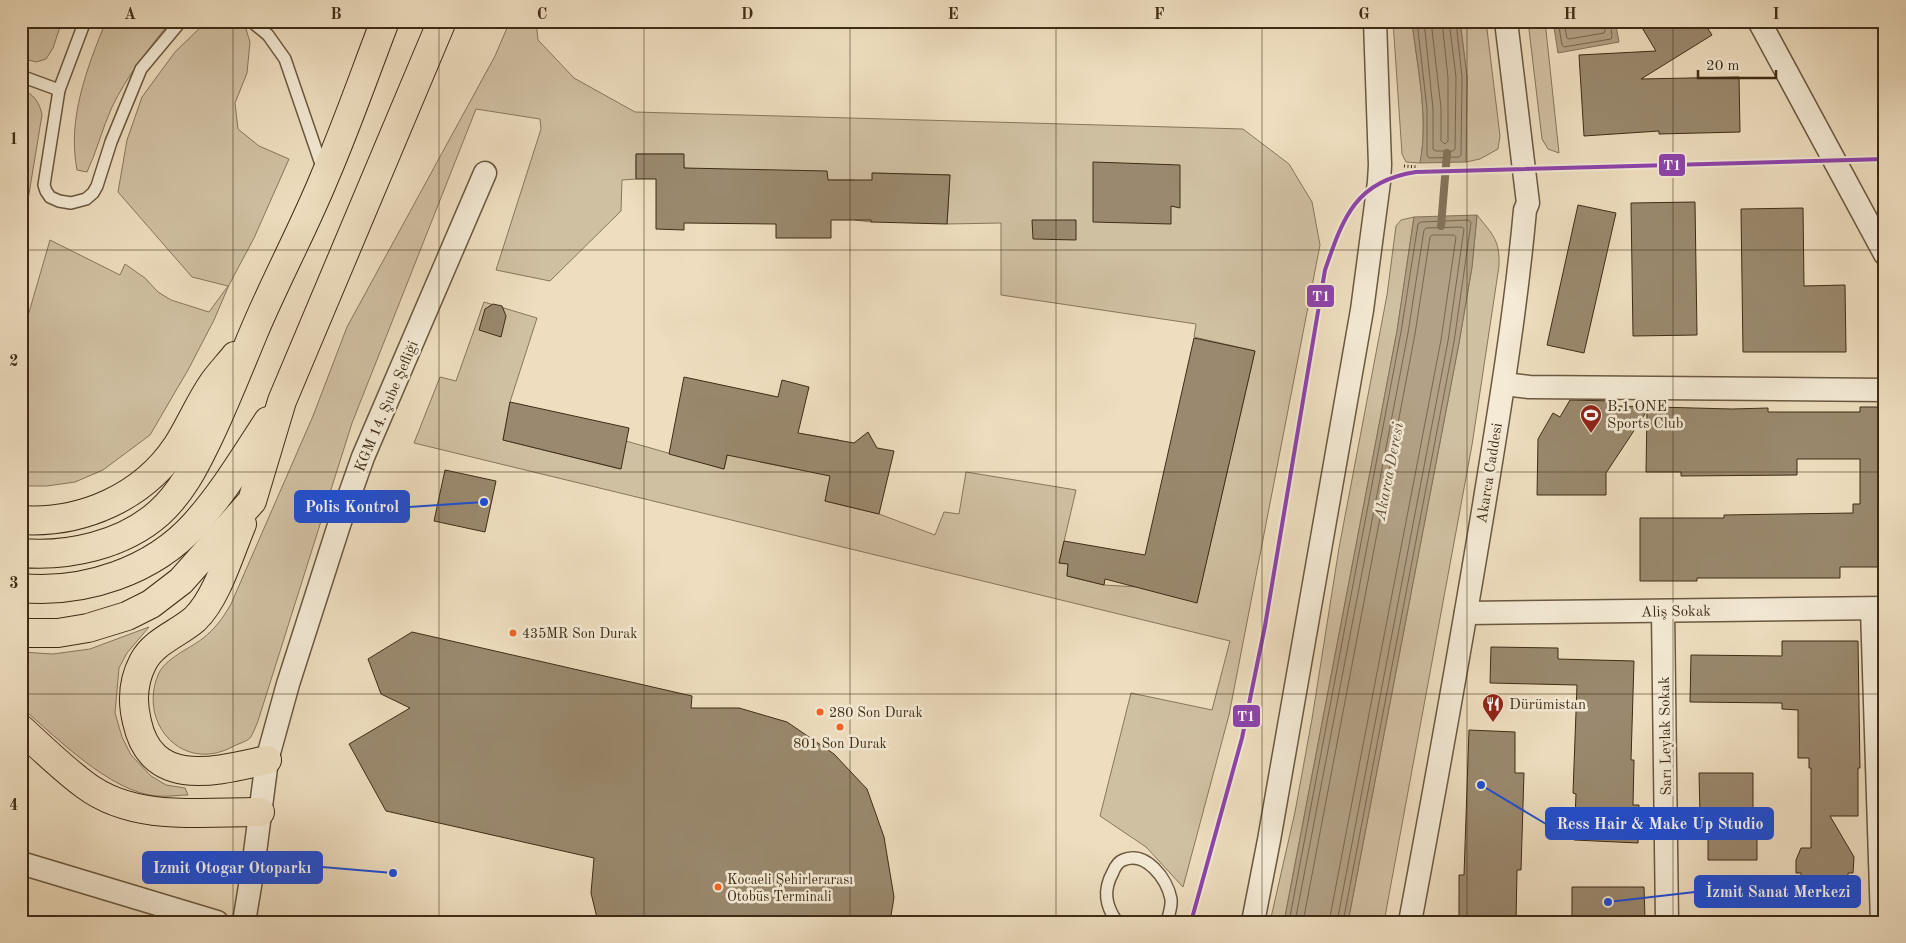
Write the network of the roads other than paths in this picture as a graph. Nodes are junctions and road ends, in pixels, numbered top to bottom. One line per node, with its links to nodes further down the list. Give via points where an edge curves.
1 (85, 21): 10 (lane)
2 (181, 21): 10 (lane, via 141,68 111,142 98,186 86,199 70,203 50,197 44,185)
3 (251, 21): 12 (lane, via 268,35 285,59)
4 (385, 21): 12 (highway)
5 (442, 21): 17 (highway)
6 (1374, 21): 35 (street, via 1380,176 1362,310)
7 (1506, 21): 15 (street, Akarca Caddesi, via 1528,204)
8 (1759, 21): 13 (street)
9 (21, 76): 10 (lane)
10 (58, 90)
11 (485, 173): 27 (street, KGM 14. Şube Şefliği, via 352,487)
12 (325, 176): 14 (highway)
13 (1885, 254)
14 (253, 333): 19 (highway, via 213,383 177,446 150,478 119,499 86,513 52,520); 20 (highway, via 223,408 189,478 158,513 123,536 93,547 48,554)
15 (1504, 384): 16 (street, via 1529,387); 24 (street, Akarca Caddesi)
16 (1885, 390)
17 (282, 401): 18 (highway); 21 (highway, via 209,508 167,550 139,567 90,583 54,589)
18 (252, 501): 25 (highway, via 181,581 151,604 81,630); 27 (highway, via 210,600 195,619 154,648 144,660 136,682 134,706 143,741 154,755 174,769 206,772)
19 (21, 520)
20 (21, 553)
21 (21, 588)
22 (1879, 609): 23 (street, Aliş Sokak); 28 (street)
23 (1663, 611): 24 (street, Aliş Sokak); 37 (street, Sarı Leylak Sokak)
24 (1466, 613): 36 (street, Akarca Caddesi)
25 (21, 633)
26 (21, 729): 29 (highway, via 86,786 119,804 156,812)
27 (266, 760): 29 (street, KGM 14. Şube Şefliği)
28 (1881, 792): 38 (street)
29 (260, 812): 32 (street, KGM 14. Şube Şefliği)
30 (21, 863): 31 (street)
31 (217, 922)
32 (244, 922)
33 (1117, 922): 34 (lane, via 1106,901 1107,884 1122,860 1138,859 1154,868 1166,883 1171,901)
34 (1167, 922)
35 (1253, 922)
36 (1410, 922)
37 (1667, 922)
38 (1882, 922)

